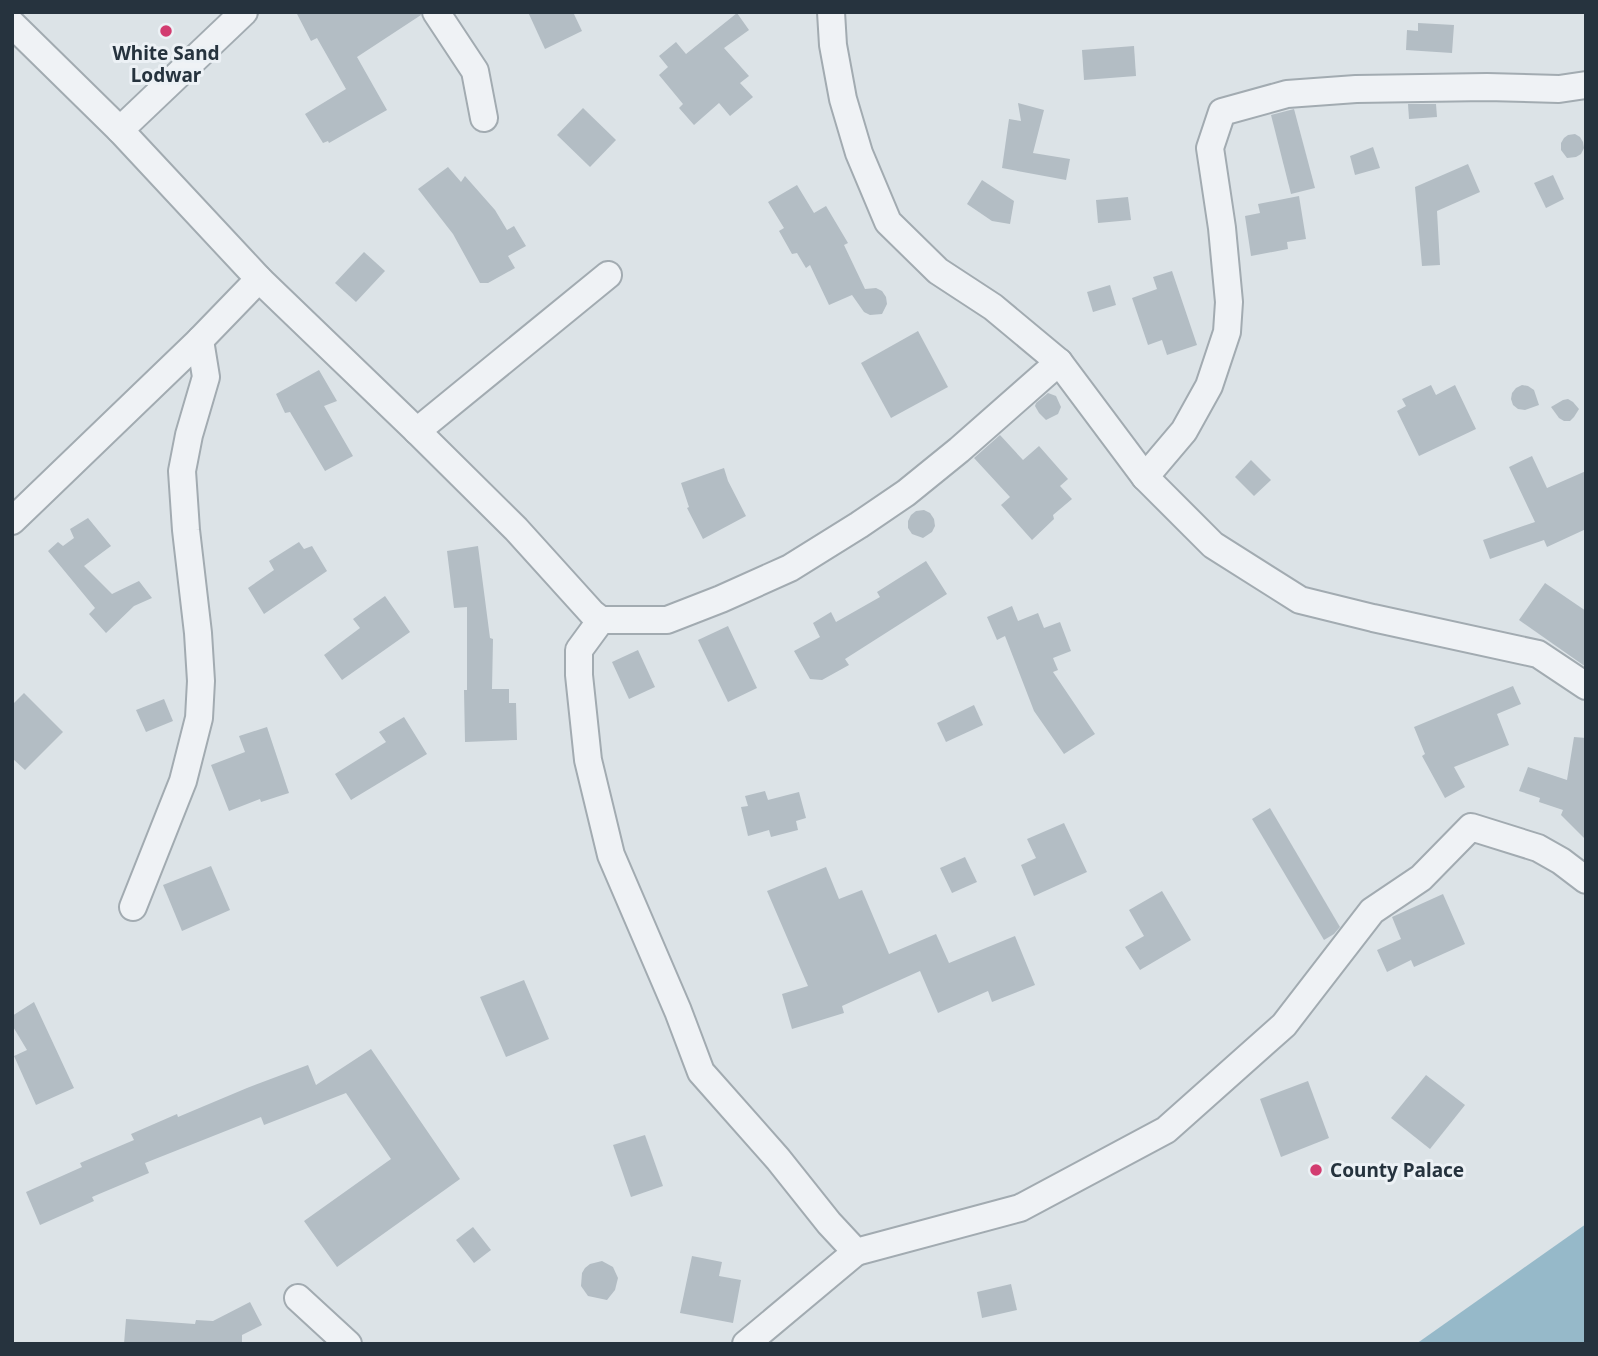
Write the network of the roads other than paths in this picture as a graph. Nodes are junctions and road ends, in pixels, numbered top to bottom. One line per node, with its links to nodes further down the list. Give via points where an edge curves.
1 (244, 12): 7 (street)
2 (436, 12): 6 (street, via 475,71)
3 (831, 12): 11 (street, via 843,99 859,153 888,222 938,271 993,307)
4 (12, 24): 7 (street)
5 (1586, 85): 13 (street, via 1287,94 1222,112 1210,148 1228,289 1227,332 1209,386 1185,430)
6 (484, 118)
7 (120, 130): 9 (street)
8 (608, 275): 12 (street)
9 (259, 279): 10 (street); 12 (street)
10 (200, 340): 14 (street); 18 (street, via 206,377 182,471 198,633 199,718 183,781)
11 (1059, 362): 13 (street); 15 (street, via 906,493 790,568 667,620)
12 (417, 431): 15 (street)
13 (1146, 478): 16 (street, via 1213,545 1300,600 1538,654)
14 (12, 521)
15 (601, 620): 19 (street, via 579,650 579,675 588,760 611,855 701,1072)
16 (1586, 686)
17 (1586, 880): 19 (street, via 1538,848 1471,827 1421,878 1372,911 1284,1024 1166,1129 1020,1208)
18 (133, 907)
19 (856, 1252): 22 (street)
20 (298, 1298): 21 (street)
21 (348, 1344)
22 (746, 1344)

